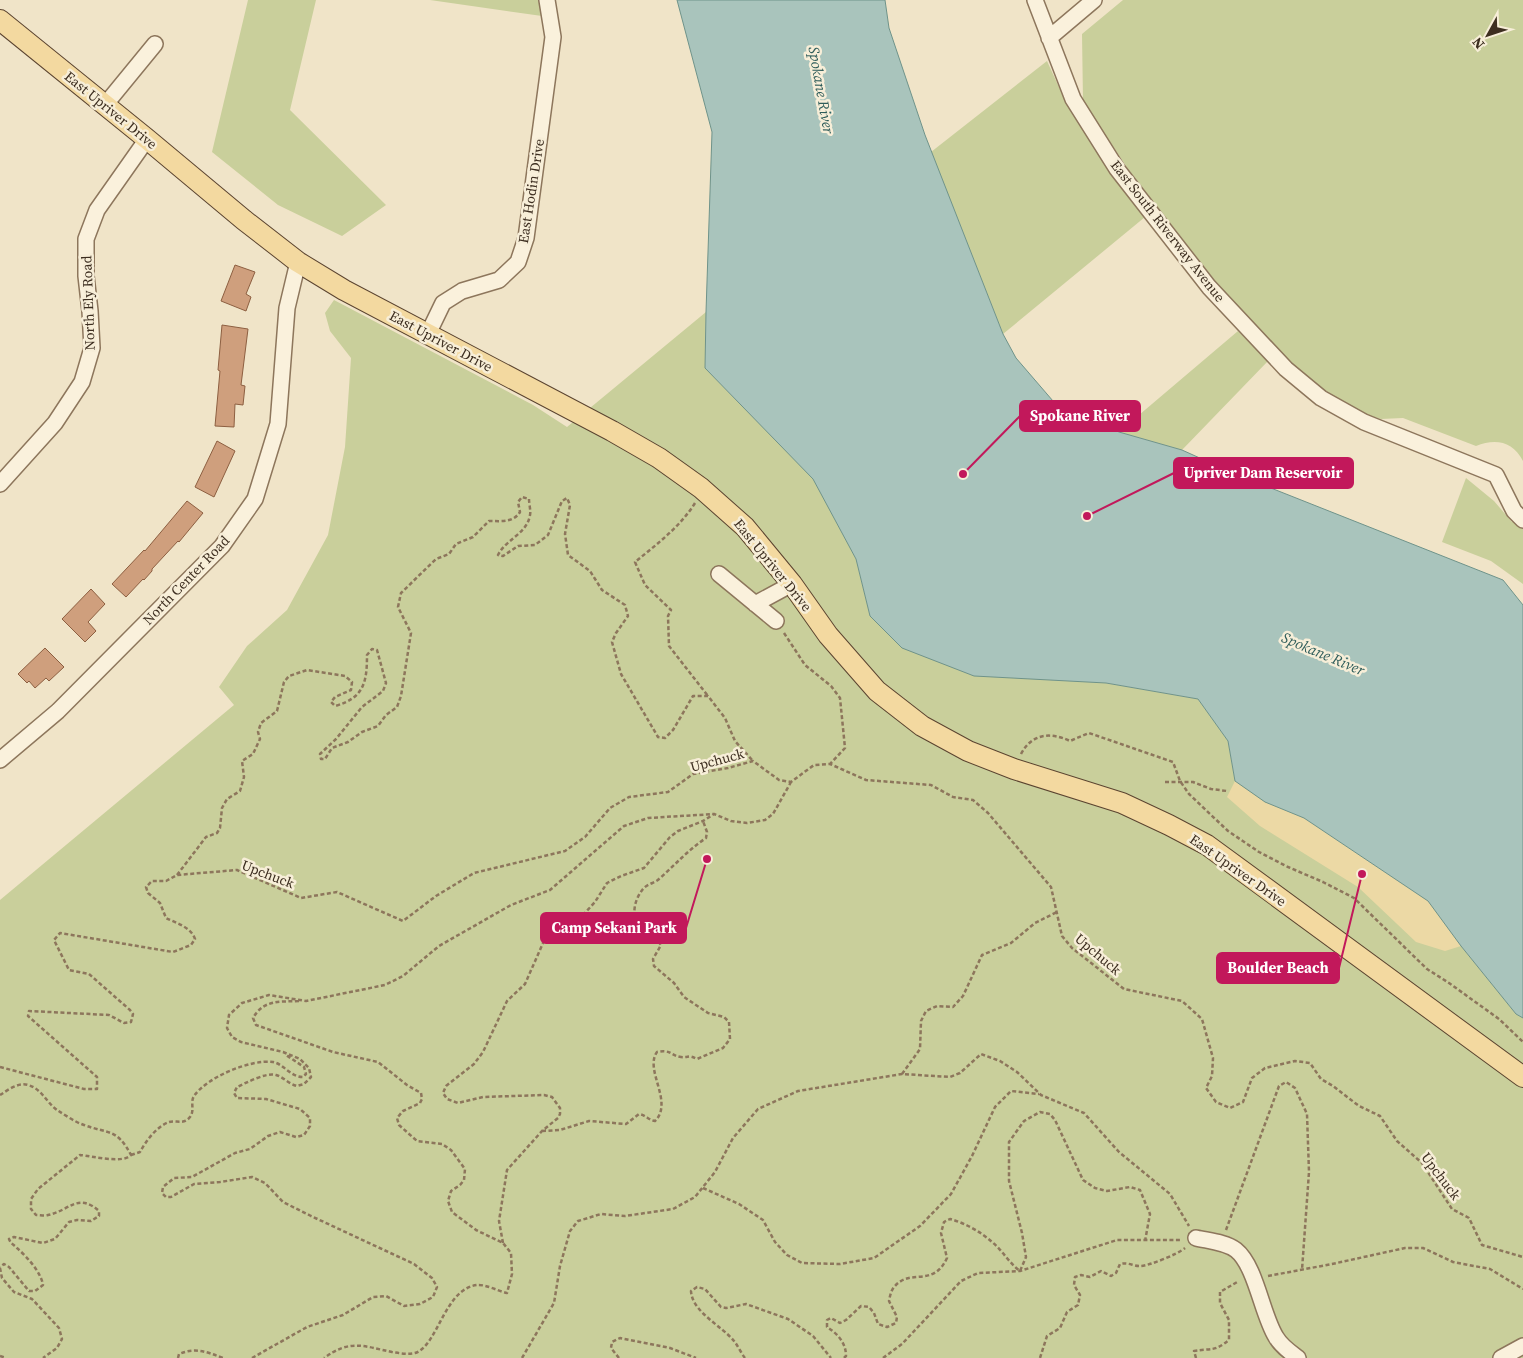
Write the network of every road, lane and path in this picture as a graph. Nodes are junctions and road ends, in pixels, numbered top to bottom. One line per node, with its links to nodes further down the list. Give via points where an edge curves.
1 (547, 0): 10 (street, East Hodin Drive, via 554,37 526,238 518,262 499,280 462,291 443,303)
2 (1035, 0): 5 (street, East South Riverway Avenue)
3 (1094, 0): 5 (street)
4 (0, 20): 7 (main road, East Upriver Drive)
5 (1049, 38): 13 (street, East South Riverway Avenue, via 1073,100 1117,169 1209,288 1286,369 1321,398 1364,422 1496,475 1514,511)
6 (156, 44): 7 (street)
7 (105, 105): 8 (main road, East Upriver Drive)
8 (147, 139): 9 (main road, East Upriver Drive); 11 (street, North Ely Road, via 97,210 86,239 92,348 82,382 55,423)
9 (298, 262): 10 (main road, East Upriver Drive); 19 (street, North Center Road, via 287,308 278,424 255,499 222,546 58,711)
10 (428, 334): 12 (main road, East Upriver Drive, via 612,431 659,458)
11 (0, 484)
12 (701, 488): 15 (main road, East Upriver Drive, via 745,527); 18 (path, via 694,505 680,523 635,562 646,585 671,610 668,616 669,646)
13 (1523, 520)
14 (719, 574): 16 (street)
15 (792, 584): 16 (street); 22 (main road, East Upriver Drive, via 828,635 877,691 922,726 968,751)
16 (755, 604): 17 (street)
17 (776, 621): 21 (path, via 805,665 831,686 840,698 844,748)
18 (708, 696): 20 (path, via 725,718 735,741); 29 (path, via 692,696 674,730 665,738 658,737 621,674 612,642 628,616 625,605 602,590 590,570 568,555 565,534 570,504 567,498 562,501 548,535 535,545 518,546 503,556 498,554 523,530 530,515 529,499 522,497 516,518 490,521 473,537 456,544 449,554 436,559 401,593 398,608 411,632 401,696 397,707 378,726 332,748 325,759 321,759 320,754 362,706 383,691 386,684 378,650 372,649 367,655 367,674 361,692 335,706 331,702 335,697 351,690 352,682 345,676 306,670 289,676 284,682 277,711 261,723 260,739 252,754 242,761 244,777 240,791 227,799 222,808 220,828 217,833 206,837)
19 (0, 760)
20 (753, 761): 24 (path, Upchuck, via 779,780); 29 (path, Upchuck, via 693,774 668,792 628,797 610,808 585,837 565,851 474,873 403,921 337,892 301,898 236,870)
21 (830, 764): 24 (path, via 814,765); 30 (path, Upchuck, via 866,780 931,785 953,797 973,800 1051,887)
22 (1014, 769): 23 (path, via 1028,742 1042,736 1059,736 1070,741 1089,733 1173,762); 36 (main road, East Upriver Drive, via 1122,803 1207,845)
23 (1180, 781): 25 (path); 26 (path); 32 (path, via 1201,807 1259,852 1354,898 1428,969 1499,1019)
24 (791, 782): 27 (path, via 773,814 765,820 747,823)
25 (1165, 782)
26 (1227, 792)
27 (714, 814): 28 (path); 31 (path, via 648,818 624,826 550,890 511,905 440,946 403,976 385,985)
28 (703, 821): 39 (path, via 678,831 644,868 607,884 584,914 558,924 548,934 524,984 507,1001 483,1052 474,1064 446,1086 443,1093 447,1099 458,1103 483,1097 552,1097 560,1108 560,1114); 39 (path, via 706,838 690,848 657,881 644,887 634,905 638,924 661,945 654,966 674,983 684,997 708,1013 724,1017 729,1022 730,1039 723,1048 697,1059 689,1055 681,1057 666,1050 657,1052 654,1063 662,1100 655,1121 639,1114 626,1124 589,1121 560,1130)
29 (177, 876): 34 (path, Upchuck, via 166,881 152,881 146,887 160,903 166,918 193,934 195,939 191,945 173,952 60,933 54,940 69,970 89,974 133,1014 131,1022 124,1023 109,1015 29,1011 28,1016 97,1077 97,1088 84,1088)
30 (1057, 912): 35 (path, via 1035,923 1011,942 982,955 963,996 953,1007 937,1006 926,1011 921,1022 920,1049); 46 (path, Upchuck, via 1062,936 1067,942 1124,989 1182,1000 1202,1019 1212,1058 1212,1076 1206,1088 1216,1102 1230,1108 1243,1102 1252,1078 1265,1068 1295,1061 1310,1064 1321,1079 1359,1106 1380,1116 1397,1141 1422,1163 1452,1209 1469,1218 1482,1245)
31 (306, 1001): 33 (path, via 268,995 242,1002 229,1015 227,1028 232,1037); 44 (path, via 271,1002 258,1010 253,1018 256,1025 333,1052 378,1062 421,1093 420,1104 403,1111 397,1118 399,1125 417,1141 442,1144 451,1150 465,1169 464,1180 451,1191 448,1201 452,1212 476,1230)
32 (1523, 1042)
33 (283, 1052): 40 (path, via 304,1067 306,1074 303,1077 296,1077 275,1062 261,1062 210,1080 194,1096 190,1118 169,1122 157,1130 140,1152); 58 (path, via 300,1059 309,1068 311,1077 304,1084 288,1084 278,1075 270,1074 237,1087 234,1094 242,1100 266,1100 300,1109 310,1118 310,1126 304,1135 296,1137 280,1132 268,1136 192,1177 174,1178 163,1187 162,1193 171,1197 194,1184 252,1177 265,1183 283,1202 414,1264 432,1278 437,1288 433,1297 420,1304 404,1306 386,1296 373,1298 343,1315 307,1327)
34 (0, 1067)
35 (902, 1074): 38 (path, via 950,1077 960,1073 981,1054 1017,1072); 41 (path, via 798,1091 758,1109 733,1138)
36 (1523, 1077)
37 (0, 1095): 40 (path, via 20,1084 29,1085 42,1092 55,1108 82,1125 110,1132 125,1144)
38 (1041, 1095): 41 (path, via 1011,1091 995,1107 951,1194 920,1226 874,1258 840,1264 802,1263 787,1255 775,1242 763,1220 739,1204); 42 (path, via 1084,1113 1119,1152 1170,1194)
39 (542, 1131): 44 (path, via 507,1170 499,1221)
40 (131, 1155): 47 (path, via 121,1160 80,1155 38,1189 31,1199 30,1209 36,1215 48,1215 76,1203 91,1204 99,1211 99,1216 91,1221 69,1222 55,1240 43,1244 14,1237 9,1239 42,1277 43,1285 29,1291 9,1266 4,1264)
41 (703, 1188): 60 (path, via 695,1198 673,1208 625,1216 601,1214 578,1220 570,1231 554,1303)
42 (1196, 1238): 43 (path); 45 (street); 67 (path, via 1179,1254 1142,1266 1120,1264 1111,1276 1101,1271 1090,1277 1075,1277 1074,1285 1080,1295 1078,1305 1067,1312 1060,1328 1046,1336)
43 (1145, 1241): 49 (path, via 1117,1240); 49 (path, via 1150,1214 1140,1190 1130,1186 1107,1191 1083,1180 1055,1120 1050,1114 1040,1112 1024,1121 1009,1142 1009,1181 1026,1257)
44 (503, 1243): 59 (path, via 511,1253 512,1274 507,1293 478,1285 463,1290 452,1301 423,1348 402,1354 353,1344)
45 (1222, 1243): 48 (path, via 1278,1086 1286,1082 1295,1088 1306,1114 1309,1172); 50 (street, via 1236,1250 1248,1263)
46 (1523, 1257)
47 (0, 1267): 55 (path, via 2,1278 14,1292 32,1299 59,1328 62,1339)
48 (1302, 1270): 50 (path, via 1267,1277); 51 (path, via 1405,1248 1423,1248 1453,1262 1490,1269)
49 (1020, 1271): 65 (path, via 992,1242 950,1219 944,1222 941,1233 947,1258 943,1267 933,1275 902,1280 893,1288 889,1301 897,1317 896,1323 887,1327 878,1324 874,1313 861,1306 840,1323 831,1318 827,1320 827,1327 837,1333 846,1348); 66 (path, via 978,1273 961,1281 902,1344)
50 (1251, 1276): 68 (path, via 1220,1292 1220,1303 1229,1320 1229,1340 1217,1349 1194,1351); 69 (street, via 1276,1337)
51 (1523, 1289)
52 (1523, 1346): 70 (street)
53 (0, 1356): 54 (path)
54 (6, 1358)
55 (43, 1358)
56 (178, 1358): 57 (path, via 188,1350 204,1350)
57 (223, 1358)
58 (252, 1358)
59 (324, 1358)
60 (522, 1358)
61 (619, 1358): 62 (path, via 611,1348 612,1342 620,1338 670,1348)
62 (696, 1358)
63 (745, 1358): 64 (path, via 734,1341 691,1298 691,1291 697,1287 705,1289 721,1307 746,1304 788,1319 813,1336)
64 (831, 1358)
65 (844, 1358)
66 (883, 1358)
67 (1040, 1358)
68 (1196, 1358)
69 (1298, 1358)
70 (1501, 1358)

